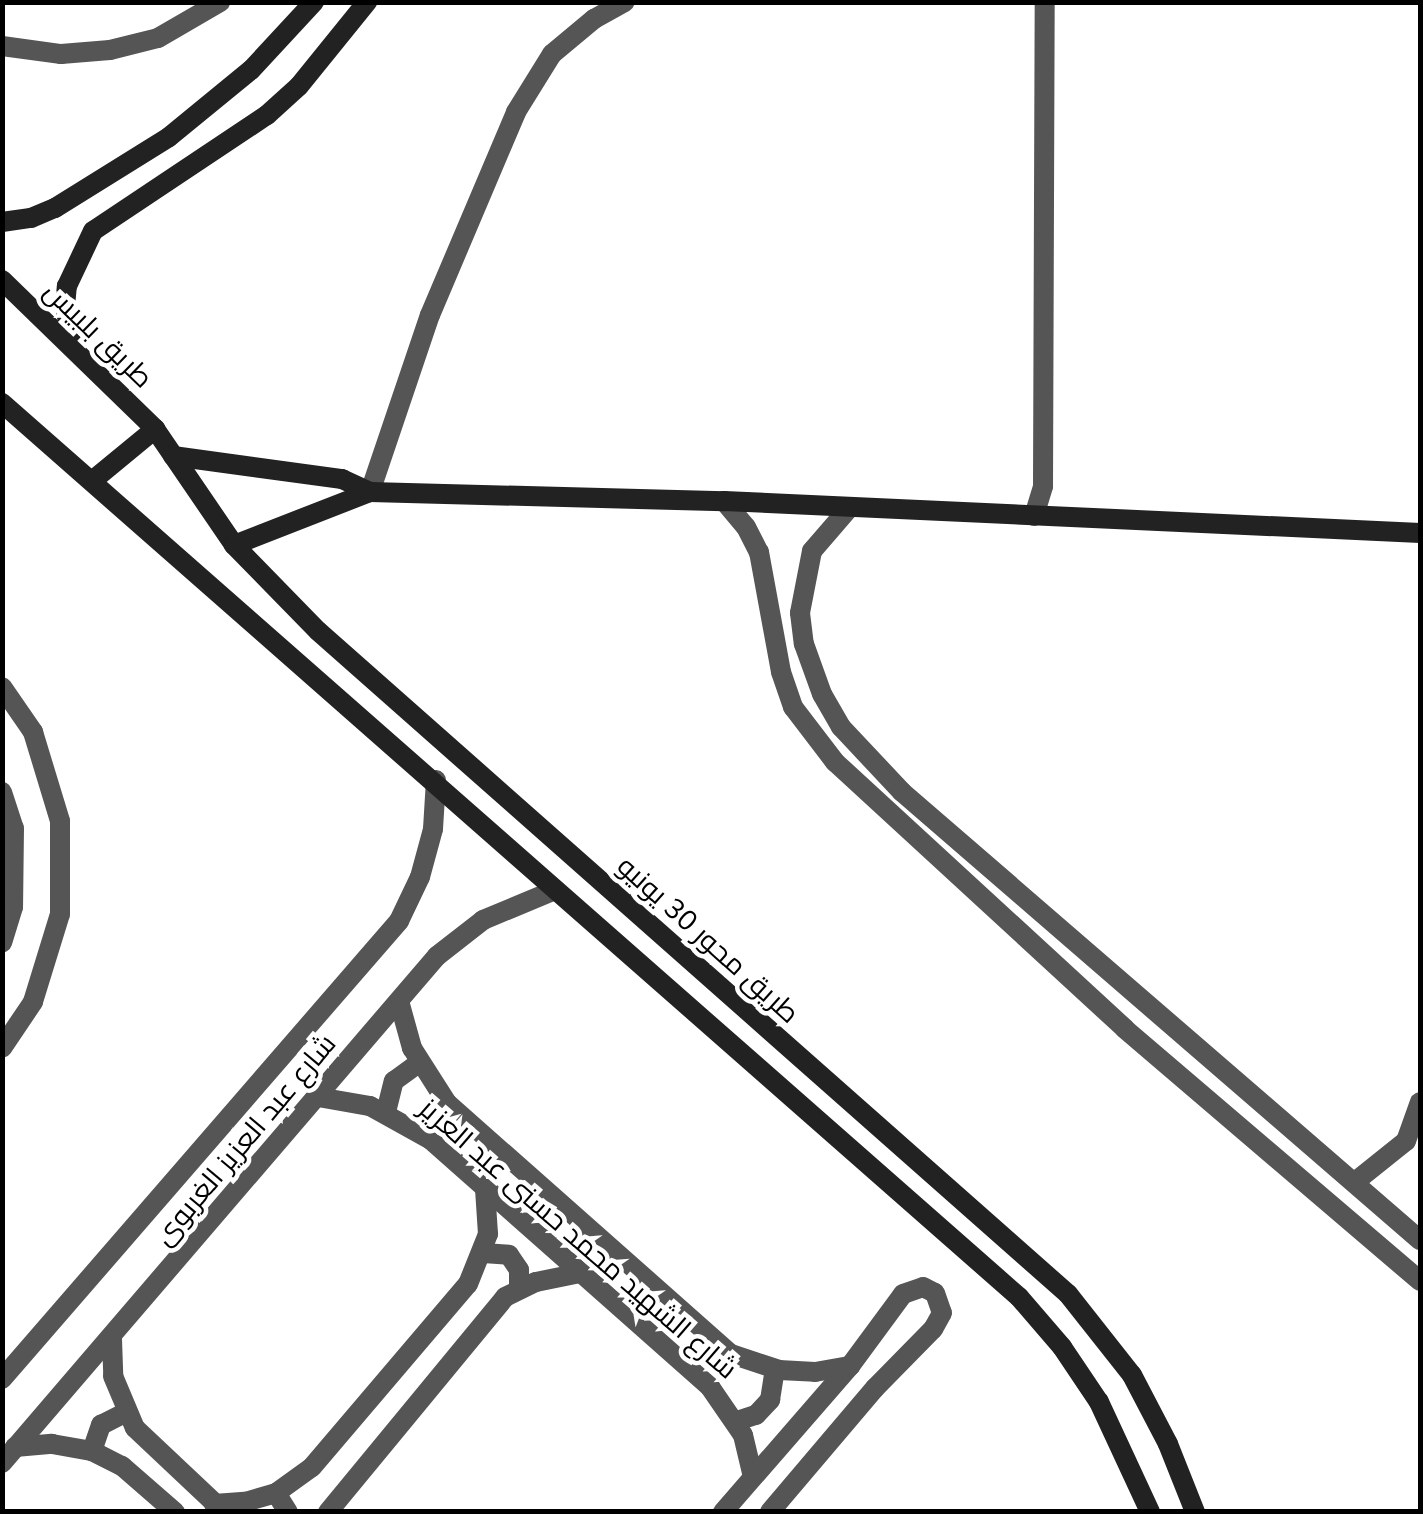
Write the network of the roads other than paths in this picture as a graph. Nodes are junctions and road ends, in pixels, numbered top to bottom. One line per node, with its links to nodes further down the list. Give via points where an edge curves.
1 (220, 2): 6 (street, via 158,38 110,50 61,54)
2 (314, 2): 7 (street, via 252,70 169,137 55,208)
3 (367, 2): 9 (street, via 267,115 93,231 67,286)
4 (625, 2): 14 (street, via 552,54 516,112 430,316)
5 (1046, 2): 17 (street, via 1043,486)
6 (2, 46)
7 (2, 222)
8 (2, 280): 9 (street, طريق بلبيس)
9 (72, 347): 11 (street, طريق بلبيس)
10 (2, 403): 13 (street)
11 (155, 428): 12 (street, طريق محور 30 يونيو); 13 (street)
12 (173, 456): 14 (street, via 342,479); 19 (street, طريق محور 30 يونيو)
13 (92, 481): 21 (street)
14 (370, 492): 15 (street); 19 (street)
15 (724, 501): 16 (street); 32 (street, via 758,552 793,708 835,762 1125,1029)
16 (850, 507): 17 (street); 30 (street, via 812,551 800,613 804,644 841,727 902,792)
17 (1034, 516): 18 (street)
18 (1420, 533)
19 (234, 545): 56 (street, طريق محور 30 يونيو, via 318,631 1068,1294 1132,1375)
20 (2, 687): 26 (street, via 33,732 60,820 60,914 33,1002)
21 (436, 780): 23 (street); 43 (street, شارع عبد العزيز الغربوى, via 433,829 398,921)
22 (2, 792): 24 (street, via 14,828 14,907)
23 (555, 890): 25 (street, شارع عبد العزيز الغربوى, via 466,930); 55 (street, via 1019,1297 1099,1402)
24 (2, 942)
25 (399, 1001): 27 (street, شارع الشهيد محمد حسنى عبد العزيز); 28 (street, شارع عبد العزيز الغربوى)
26 (2, 1048)
27 (420, 1063): 31 (street, via 394,1081); 42 (street, شارع الشهيد محمد حسنى عبد العزيز, via 458,1115 731,1354)
28 (318, 1097): 31 (street, شارع الشهيد محمد حسنى عبد العزيز); 40 (street, شارع عبد العزيز الغربوى)
29 (1420, 1102): 33 (street, via 1406,1142)
30 (1266, 1109): 32 (street); 33 (street)
31 (386, 1112): 34 (street, شارع الشهيد محمد حسنى عبد العزيز, via 418,1130)
32 (1248, 1132): 38 (street)
33 (1356, 1182): 35 (street)
34 (485, 1189): 36 (street, via 489,1222); 37 (street, شارع الشهيد محمد حسنى عبد العزيز)
35 (1420, 1240)
36 (482, 1253): 39 (street, via 509,1255 520,1270); 49 (street, via 468,1284)
37 (580, 1273): 39 (street); 45 (street, شارع الشهيد محمد حسنى عبد العزيز, via 710,1386)
38 (1420, 1282)
39 (520, 1287): 52 (street, via 497,1306)
40 (112, 1339): 44 (street, via 113,1376); 47 (street, شارع عبد العزيز الغربوى)
41 (850, 1366): 42 (street, شارع الشهيد محمد حسنى عبد العزيز); 48 (street); 54 (street, via 903,1294 922,1287 935,1293 942,1313 933,1329)
42 (774, 1369): 45 (street, via 774,1390 764,1408)
43 (2, 1379)
44 (126, 1412): 46 (street, via 102,1425); 50 (street, via 147,1442)
45 (736, 1421): 48 (street, شارع الشهيد محمد حسنى عبد العزيز)
46 (92, 1451): 47 (street, via 52,1444); 51 (street, via 122,1466)
47 (9, 1455)
48 (753, 1477): 53 (street)
49 (282, 1502): 50 (street)
50 (219, 1508)
51 (175, 1512)
52 (328, 1512)
53 (723, 1512)
54 (770, 1512)
55 (1150, 1512)
56 (1195, 1512)

